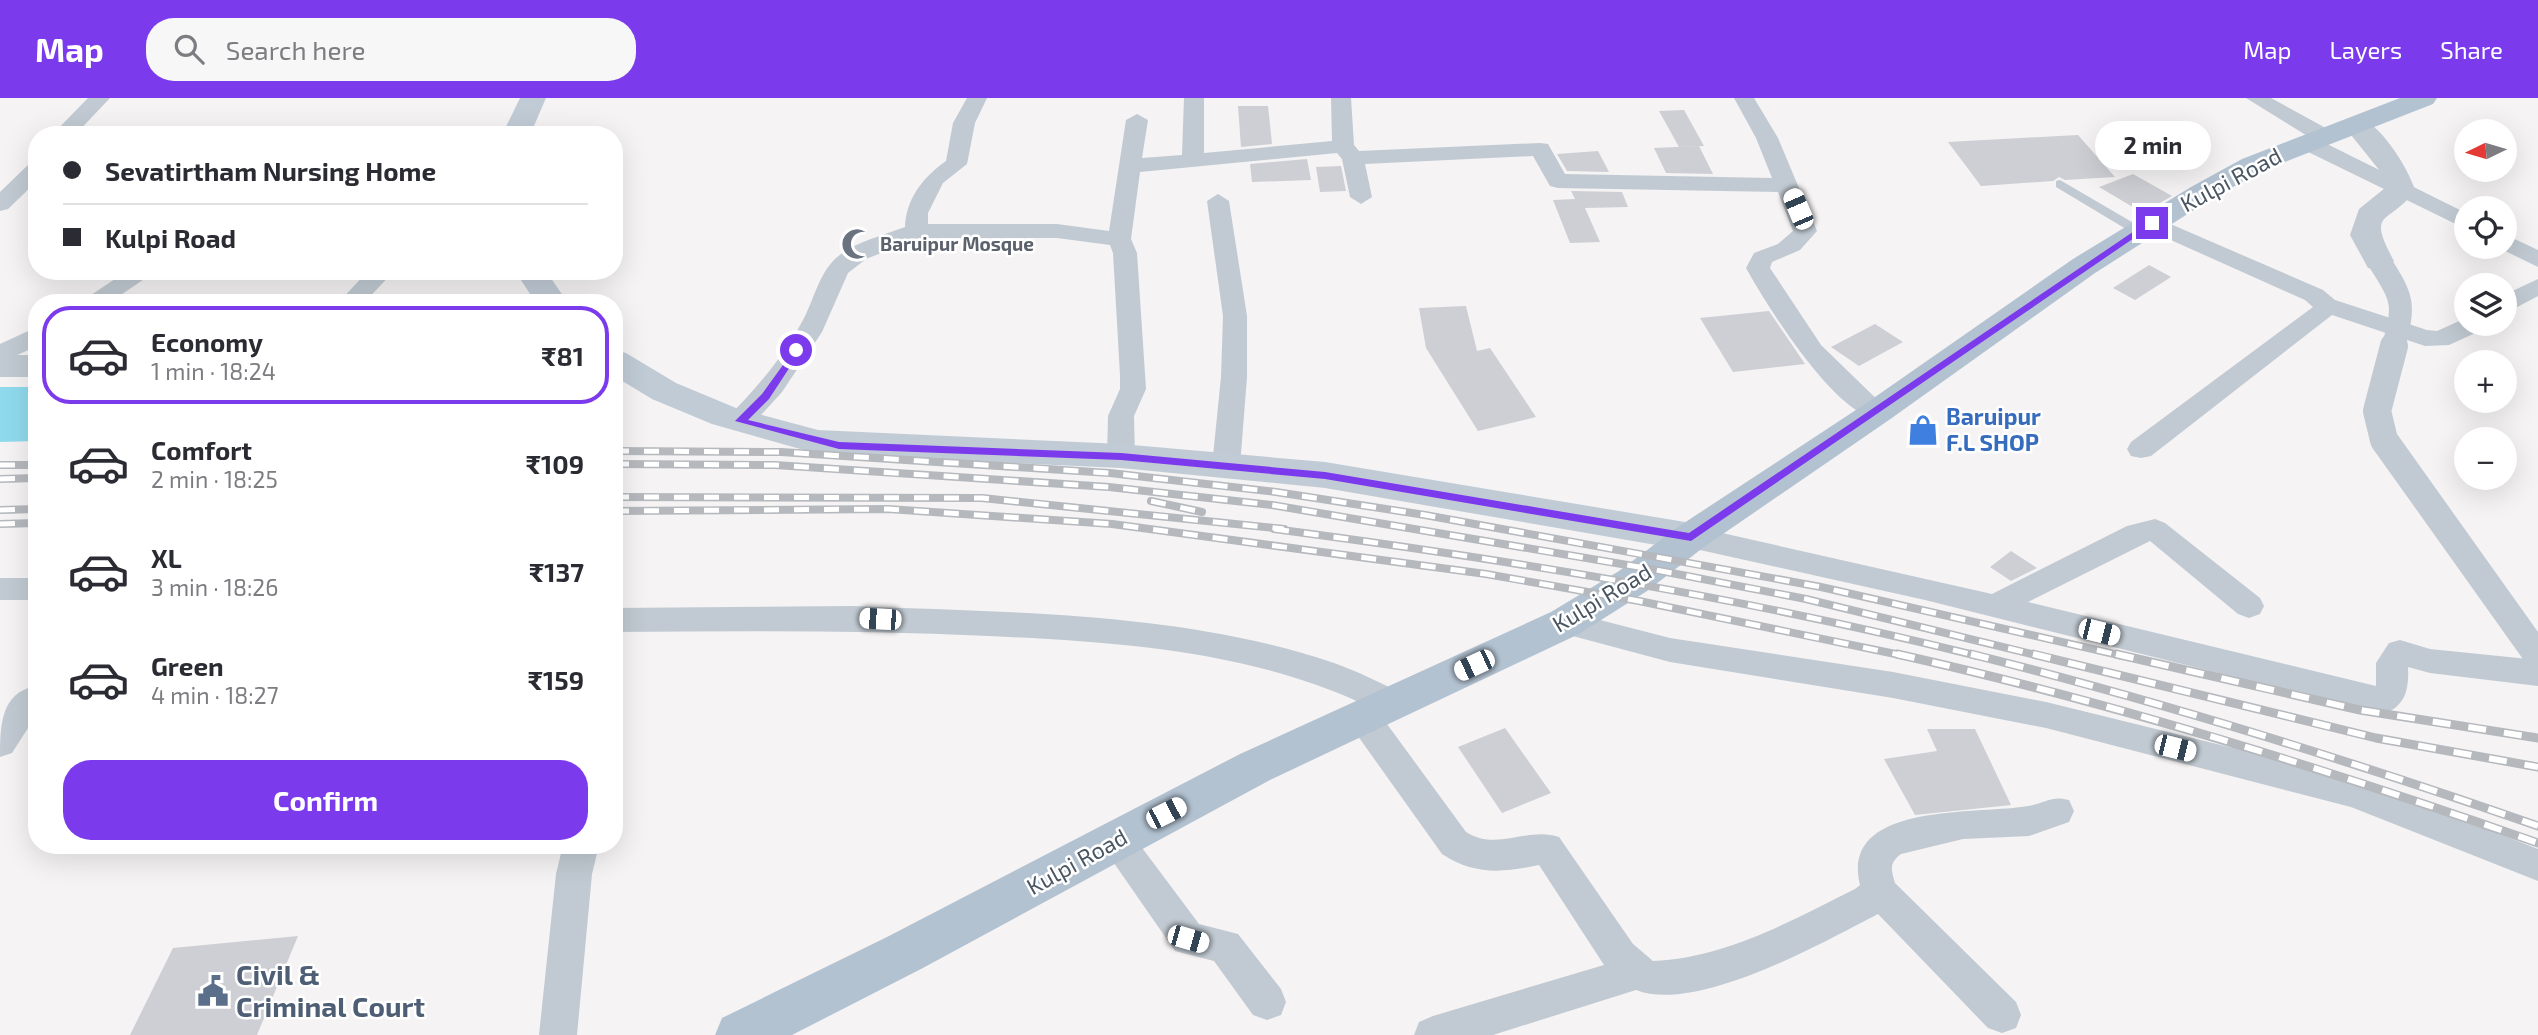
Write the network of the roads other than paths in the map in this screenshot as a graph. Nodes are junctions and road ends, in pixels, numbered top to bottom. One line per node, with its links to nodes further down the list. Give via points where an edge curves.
1 (100, 98): 10 (street)
2 (533, 98): 11 (main road)
3 (977, 98): 25 (street, via 964,123 956,164 934,179 917,213)
4 (1194, 98): 14 (street)
5 (1341, 98): 13 (street)
6 (1744, 98): 18 (street)
7 (2256, 98): 12 (street)
8 (2424, 98): 12 (main road, Kulpi Road)
9 (1137, 120): 15 (street)
10 (71, 126)
11 (520, 126)
12 (2330, 135): 19 (street); 19 (street, via 2394,170); 24 (main road, Kulpi Road, via 2222,180)
13 (1348, 152): 14 (street); 18 (street, via 1540,149 1558,181); 20 (street)
14 (1192, 160): 15 (street)
15 (1130, 166): 26 (street)
16 (28, 178): 22 (street)
17 (2060, 184): 24 (lane)
18 (1788, 185): 43 (street, via 1805,231 1801,240 1784,251 1762,258 1758,268 1808,347)
19 (2400, 190): 23 (street); 29 (street, via 2369,215 2365,235)
20 (1361, 197)
21 (1218, 201): 47 (street, via 1235,316)
22 (0, 204)
23 (2454, 216)
24 (2146, 230): 36 (street, via 2314,295); 43 (main road, Kulpi Road)
25 (916, 231): 26 (street, via 1057,231); 44 (street, via 841,265 817,317 792,356 765,397)
26 (1119, 239): 46 (street, via 1125,253 1132,321 1133,375 1133,389 1121,416)
27 (2517, 248): 28 (street)
28 (2538, 260)
29 (2379, 261): 55 (street, bridge, via 2397,289 2403,311 2378,411 2384,440)
30 (129, 280): 33 (street)
31 (373, 280): 34 (street)
32 (2538, 286): 35 (street)
33 (106, 294)
34 (359, 294)
35 (2517, 298)
36 (2326, 305): 37 (street, via 2425,338 2440,339); 45 (street, via 2321,314)
37 (2454, 333)
38 (28, 340): 39 (street)
39 (0, 355)
40 (0, 366): 41 (street)
41 (28, 366)
42 (623, 366): 44 (main road, via 664,391)
43 (1877, 412): 48 (main road, Kulpi Road)
44 (740, 421): 46 (main road, via 839,445)
45 (2141, 449)
46 (1121, 456): 47 (main road)
47 (1226, 466): 48 (main road, via 1380,483)
48 (1691, 537): 51 (street); 54 (main road, Kulpi Road, via 1633,581)
49 (0, 589): 50 (street)
50 (28, 589)
51 (1996, 606): 52 (street, via 2137,533 2155,530); 56 (street, via 2383,701 2393,688 2392,663 2400,652 2430,661)
52 (2249, 606)
53 (623, 620): 58 (street, via 853,618 1099,629 1217,645 1326,673)
54 (1564, 623): 58 (main road, Kulpi Road); 63 (street, via 1670,650 1893,685 2060,718 2356,793)
55 (2538, 656)
56 (2538, 674)
57 (22, 699): 59 (street)
58 (1377, 709): 61 (main road, Kulpi Road); 65 (street, via 1454,843 1464,851 1494,859 1547,848)
59 (0, 743)
60 (2057, 810): 64 (street, via 2029,821 1963,824 1891,841 1878,851 1873,867)
61 (1116, 840): 66 (street, via 1188,939 1225,946); 69 (main road, Kulpi Road)
62 (579, 854): 68 (street)
63 (2538, 865)
64 (1879, 891): 65 (street, via 1868,901 1763,952 1678,979 1657,981); 67 (street)
65 (1635, 973): 70 (street)
66 (1267, 1002)
67 (2002, 1015)
68 (558, 1035)
69 (740, 1035)
70 (1433, 1035)

